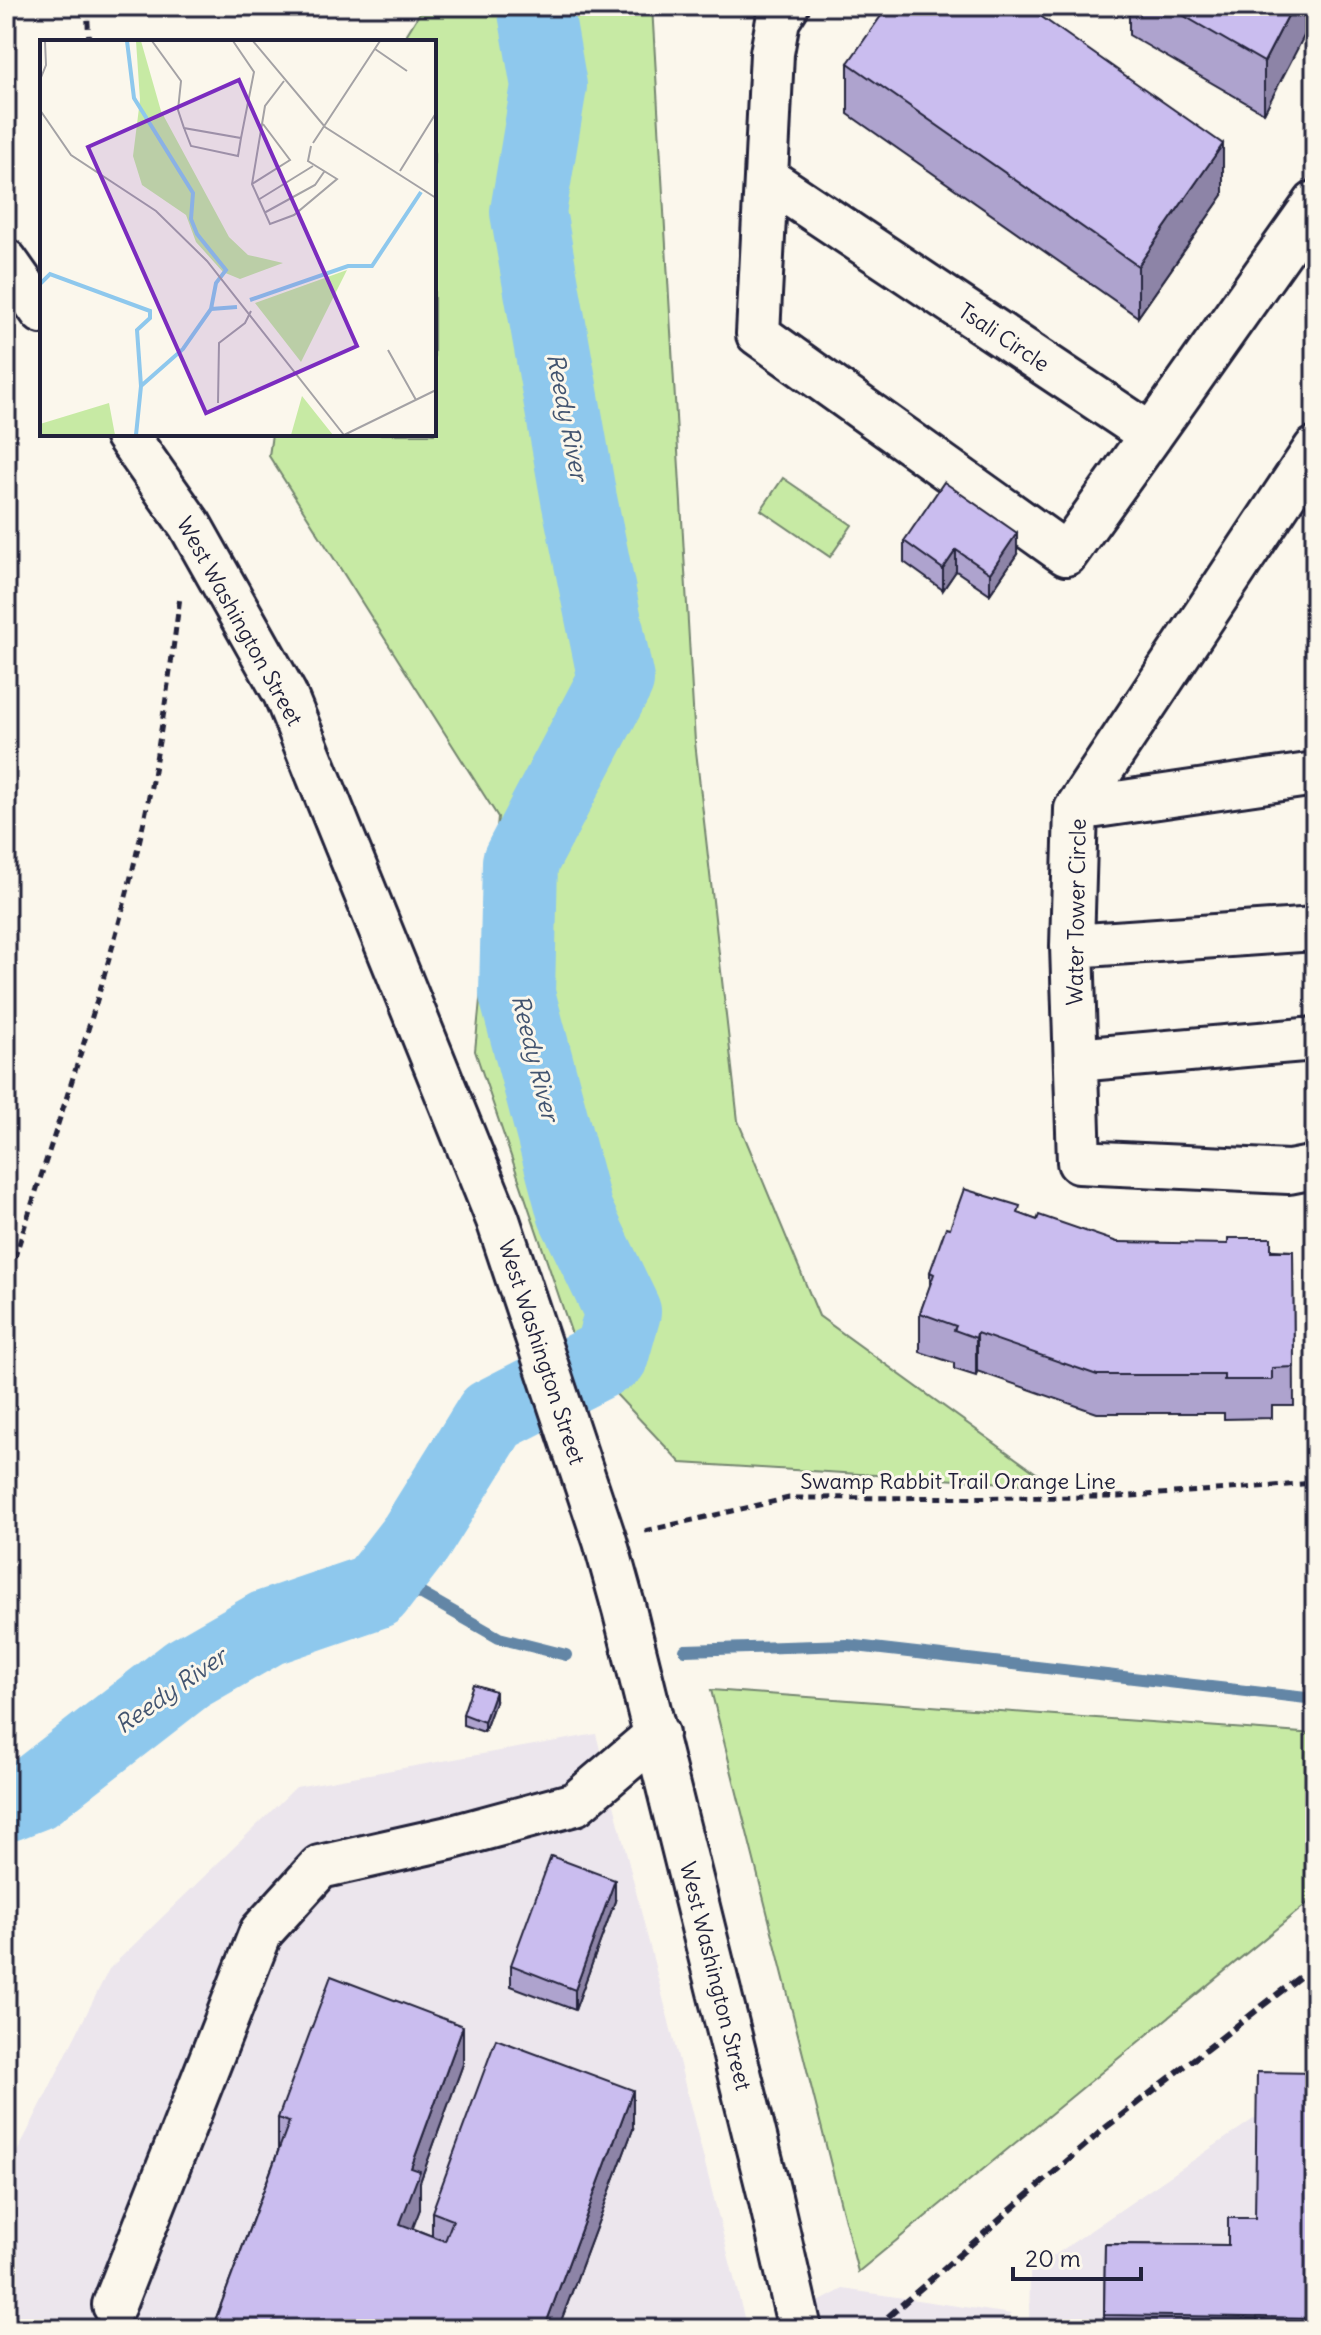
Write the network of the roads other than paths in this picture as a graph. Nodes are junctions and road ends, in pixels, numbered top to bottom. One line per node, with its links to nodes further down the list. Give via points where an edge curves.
1 (787, 6): 2 (street, via 778,20 772,53)
2 (766, 178): 6 (street, Tsali Circle); 6 (street, via 758,334 1066,554)
3 (1315, 203): 6 (street)
4 (6, 261): 5 (street)
5 (40, 309)
6 (1151, 435)
7 (127, 436): 16 (street, West Washington Street, via 190,525 285,694 498,1220 605,1541)
8 (1315, 449): 10 (street, Water Tower Circle)
9 (1315, 774): 10 (street)
10 (1076, 809): 12 (street, Water Tower Circle)
11 (1315, 929): 12 (street)
12 (1072, 946): 14 (street, Water Tower Circle)
13 (1315, 1039): 14 (street)
14 (1076, 1060): 15 (street, Water Tower Circle, via 1079,1162 1289,1172)
15 (1315, 1167)
16 (657, 1734): 17 (street, via 575,1804 320,1867 261,1932); 18 (street, West Washington Street)
17 (114, 2305)
18 (800, 2329)

